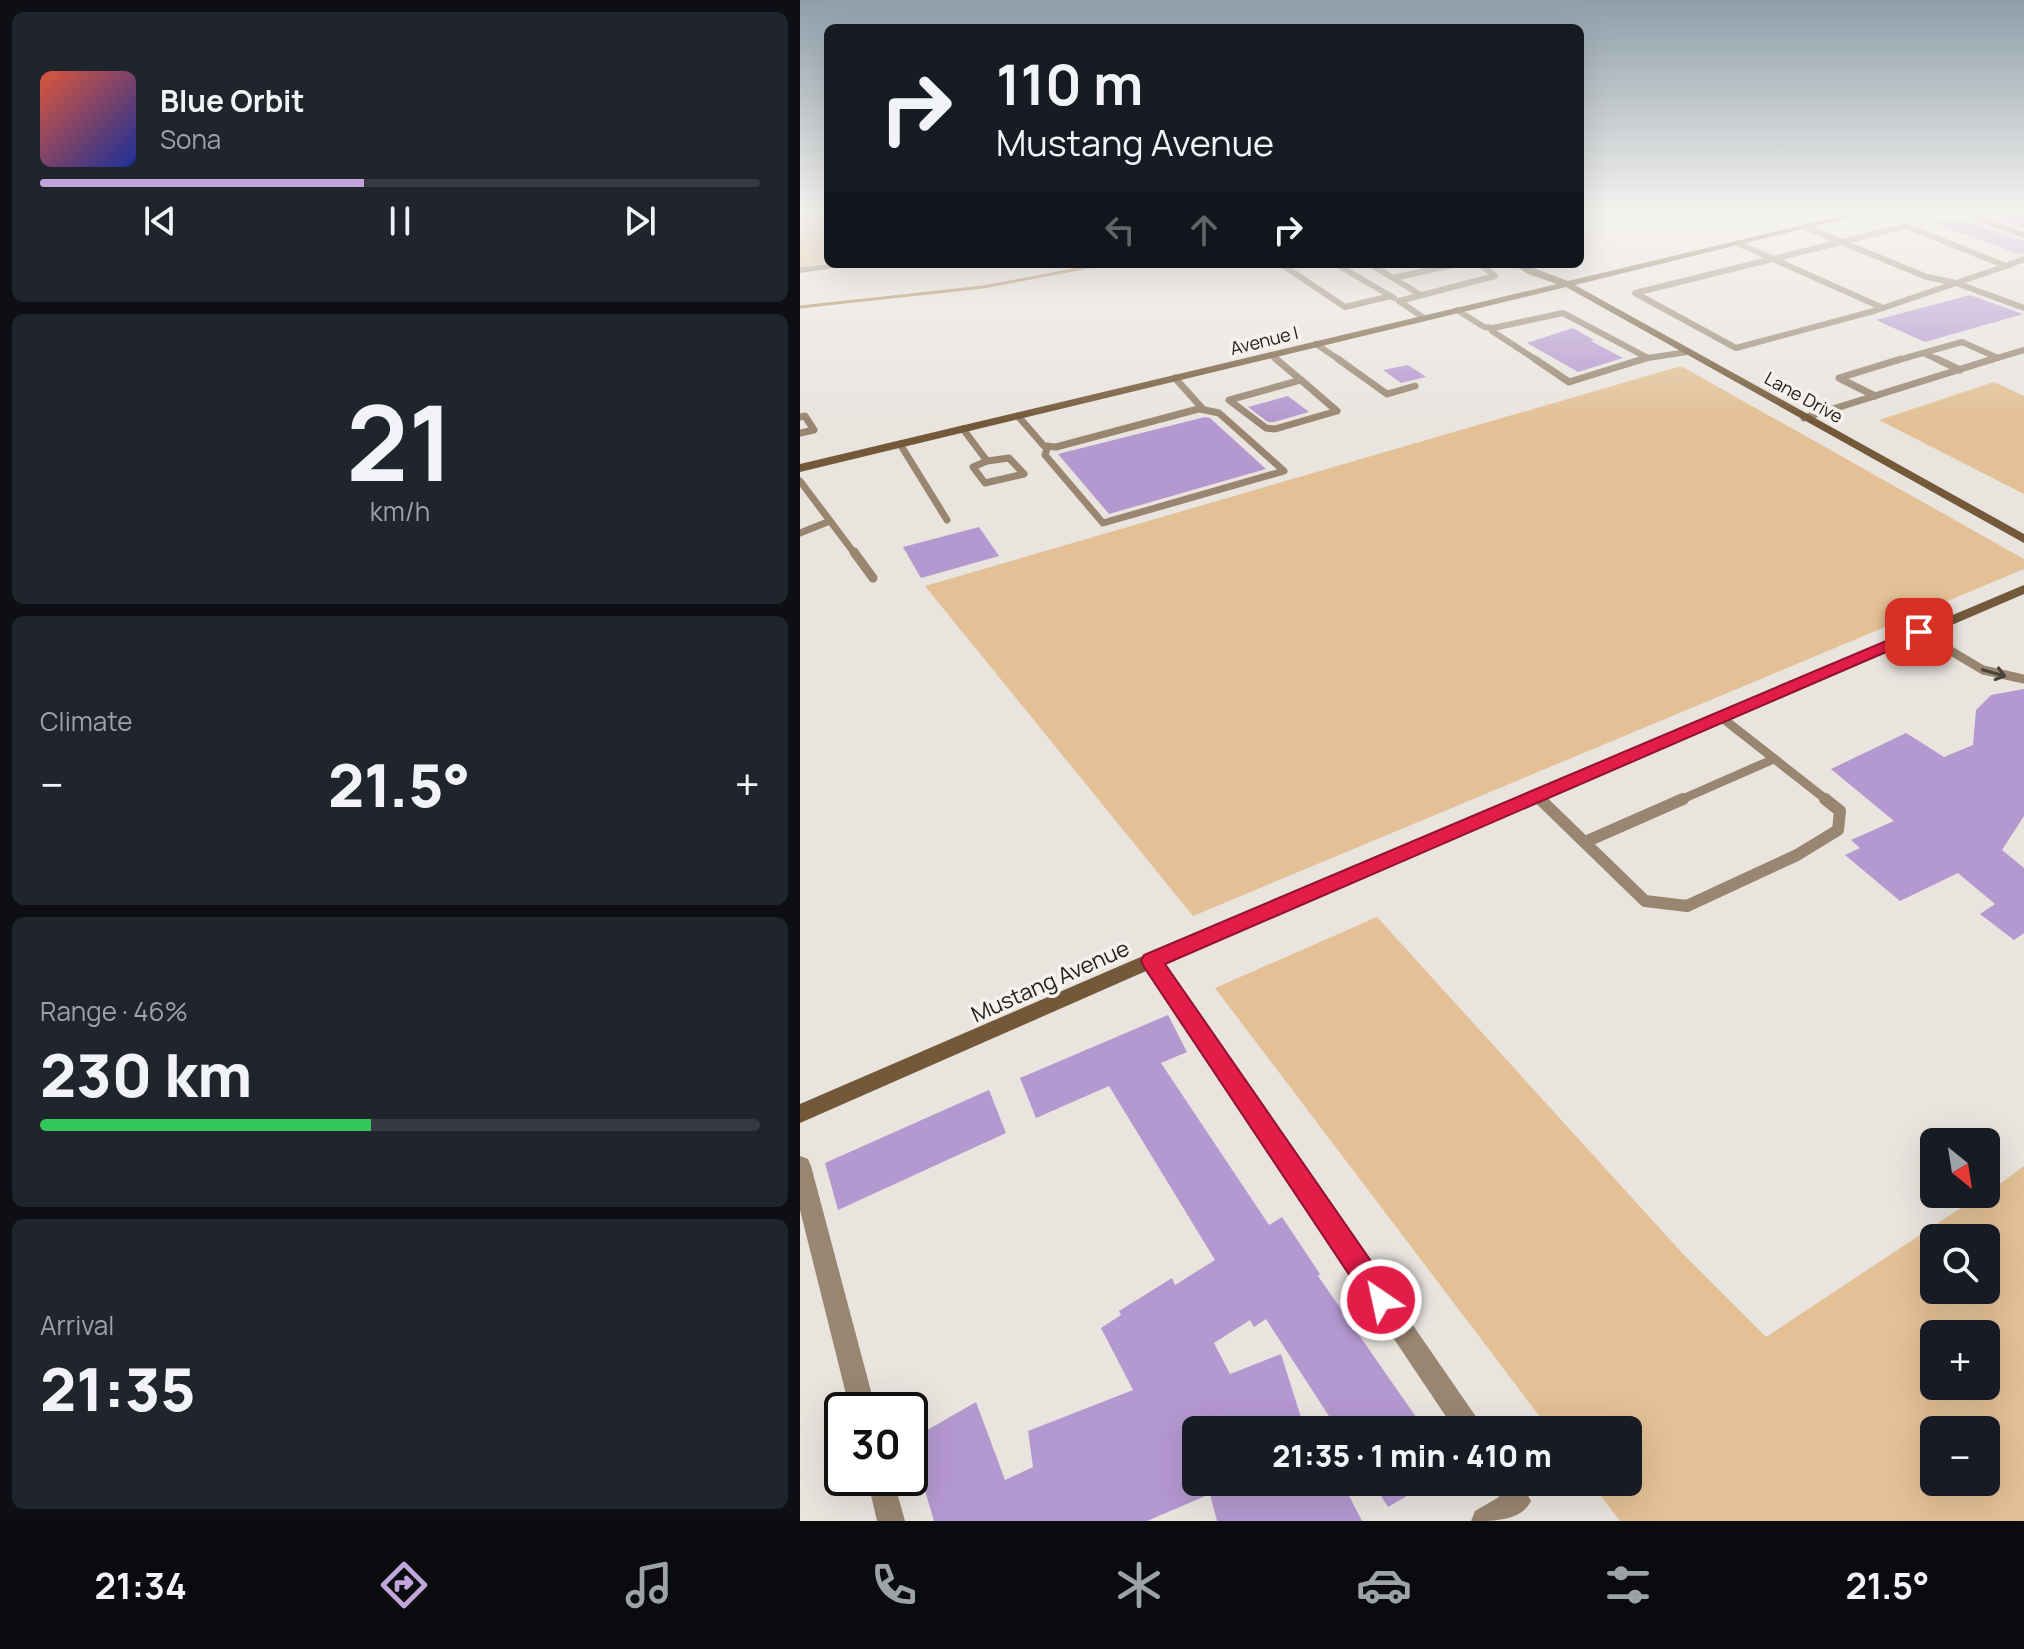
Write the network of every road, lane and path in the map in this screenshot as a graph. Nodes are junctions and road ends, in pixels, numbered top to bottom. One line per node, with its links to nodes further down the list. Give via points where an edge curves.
1 (1306, 281): 15 (lane, via 1345,307)
2 (1365, 281): 15 (lane)
3 (1398, 281): 14 (lane)
4 (1474, 281): 14 (lane)
5 (1558, 281): 13 (main road)
6 (1564, 281): 13 (main road)
7 (1580, 281): 13 (main road, Avenue I)
8 (1682, 281): 17 (lane, via 1635,293 1736,348)
9 (1823, 281): 17 (lane)
10 (1946, 281): 12 (lane)
11 (1962, 281): 12 (lane)
12 (1956, 283): 17 (lane); 18 (lane)
13 (1567, 284): 19 (main road, Avenue I); 24 (main road, Lane Drive)
14 (1419, 294): 16 (lane)
15 (1391, 296): 16 (lane)
16 (1399, 301): 20 (lane)
17 (1883, 308)
18 (2024, 308)
19 (1457, 310): 20 (main road, Avenue I); 21 (lane)
20 (1424, 318): 22 (main road, Avenue I)
21 (1493, 328): 27 (lane, via 1559,313); 27 (lane, via 1569,382)
22 (1316, 344): 26 (main road, Avenue I); 32 (lane, via 1387,394)
23 (2024, 350): 28 (lane)
24 (1687, 352): 27 (lane); 37 (main road, Lane Drive)
25 (1923, 353): 28 (lane, via 1962,342); 29 (lane); 33 (lane, via 1839,378)
26 (1271, 355): 30 (main road, Avenue I); 31 (lane)
27 (1648, 358)
28 (1998, 358): 29 (lane)
29 (1960, 370): 33 (lane)
30 (1175, 378): 34 (lane); 35 (main road, Avenue I)
31 (1301, 380): 31 (lane, via 1337,411 1275,429 1229,400)
32 (1415, 386)
33 (1875, 396): 37 (lane)
34 (1200, 409): 41 (lane); 41 (lane, via 1219,413 1284,471 1103,523 1045,455)
35 (1018, 416): 38 (main road, Avenue I); 41 (lane)
36 (800, 417): 39 (lane, via 805,416 814,430)
37 (1804, 418): 48 (main road, Lane Drive)
38 (963, 429): 40 (main road, Avenue I); 42 (lane)
39 (800, 433)
40 (900, 444): 43 (main road, Avenue I); 45 (lane)
41 (1048, 446)
42 (987, 461): 42 (lane, via 1009,458 1024,474 985,483 973,467)
43 (800, 468)
44 (800, 481): 46 (lane)
45 (947, 520)
46 (830, 521): 47 (lane); 49 (lane)
47 (800, 533)
48 (2024, 539)
49 (873, 578)
50 (2024, 589): 51 (main road, Mustang Avenue)
51 (1919, 632): 52 (lane, one-way to 52, via 1983,670); 53 (main road, Mustang Avenue)
52 (2024, 679)
53 (1721, 717): 54 (lane); 55 (main road, Mustang Avenue)
54 (1774, 759): 56 (lane); 56 (lane, via 1840,811 1838,830 1687,906 1645,901)
55 (1537, 796): 56 (lane); 57 (main road, Mustang Avenue)
56 (1585, 842)
57 (1151, 961): 58 (main road, Mustang Avenue); 61 (street)
58 (800, 1114)
59 (800, 1166): 60 (street)
60 (858, 1392)
61 (1460, 1416)
62 (885, 1496): 64 (street)
63 (1515, 1496): 65 (street, via 1518,1501)
64 (891, 1521)
65 (1485, 1521)

